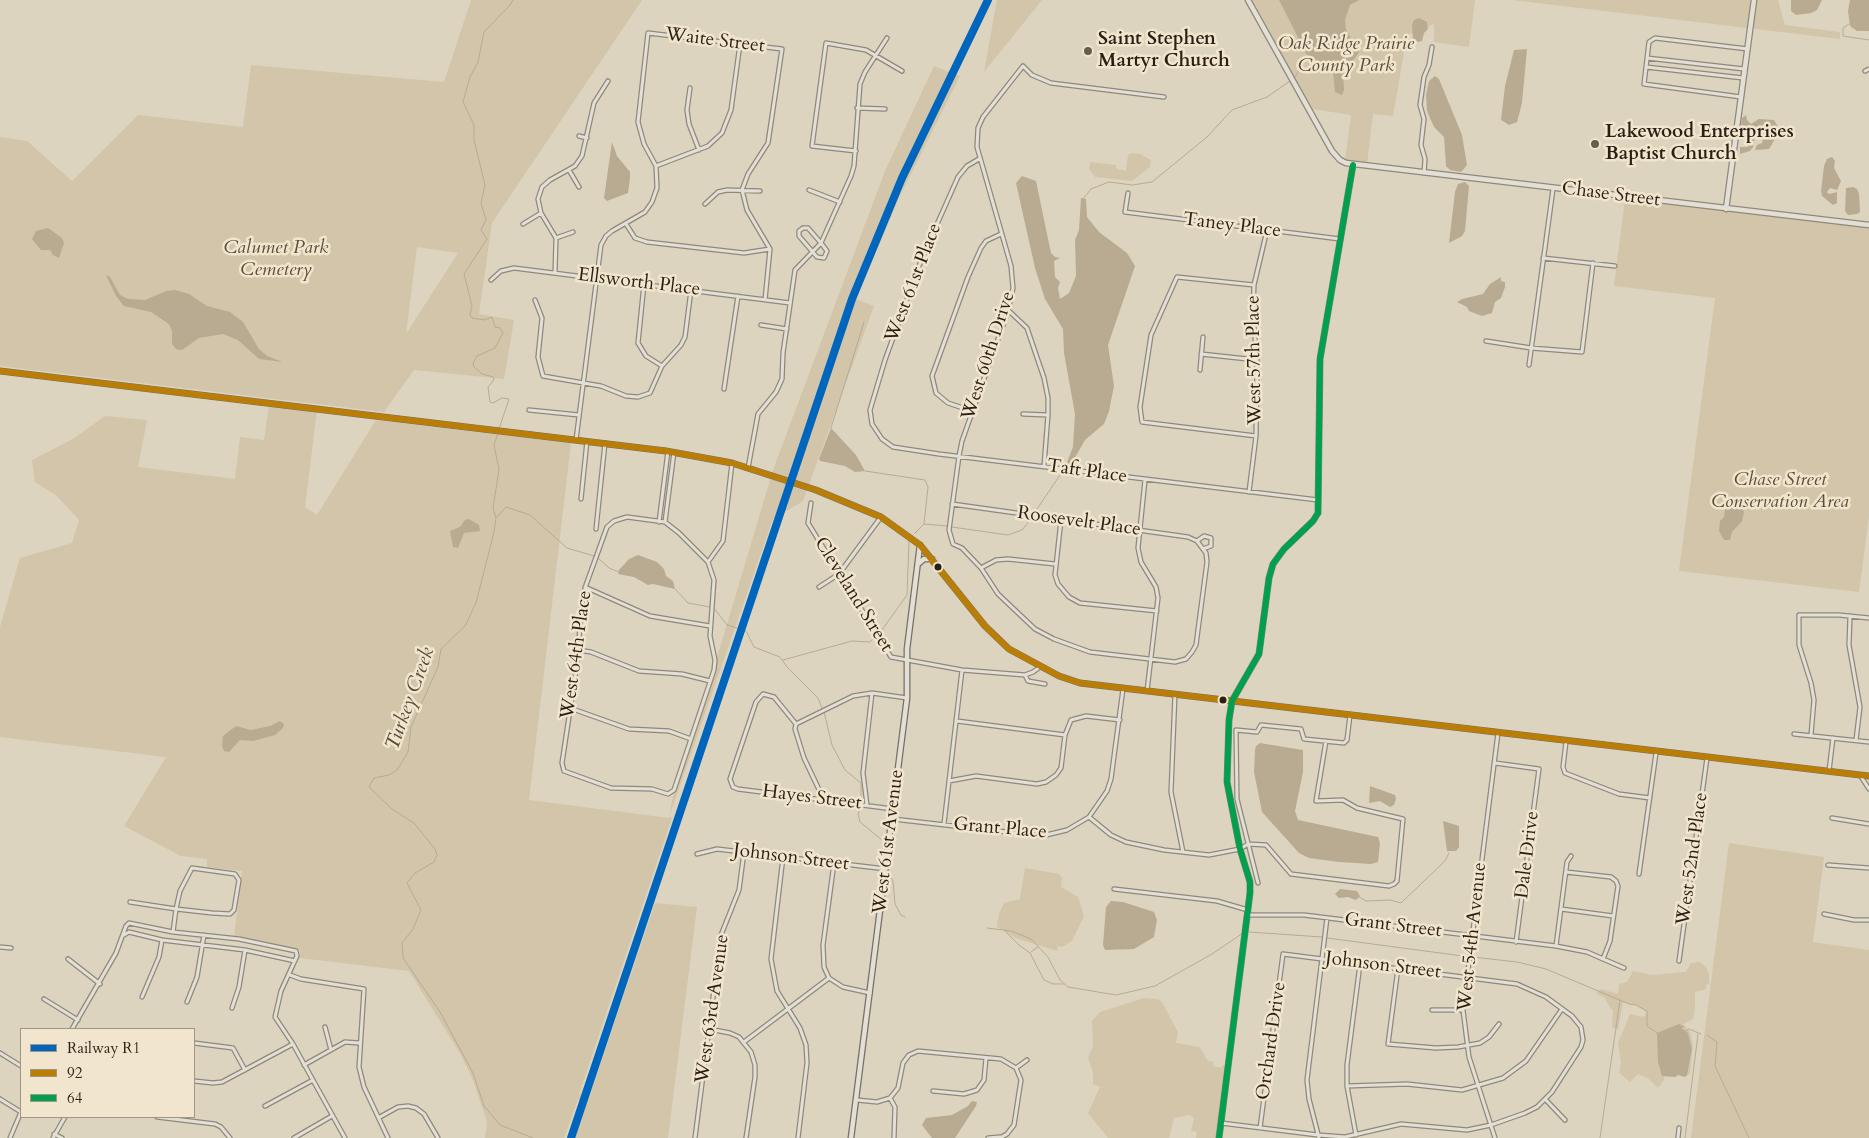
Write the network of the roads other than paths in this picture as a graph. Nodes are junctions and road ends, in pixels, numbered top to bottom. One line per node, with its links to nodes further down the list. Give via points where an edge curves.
1 (1248, 0): 26 (main road, via 1332,151 1340,160)
2 (1754, 0): 6 (main road)
3 (887, 38): 7 (street)
4 (740, 44): 23 (street, via 728,122 715,141); 27 (street, Waite Street, via 648,33 638,122 639,134); 32 (street, Waite Street, via 782,48 768,143)
5 (1432, 48): 29 (street, via 1420,104 1424,119 1421,146 1426,159)
6 (1748, 49): 8 (street, via 1655,38 1649,42); 10 (main road)
7 (876, 55): 12 (street); 19 (street, via 860,84); 24 (street, via 858,47 826,43 812,146)
8 (1648, 58): 9 (street); 10 (street)
9 (1646, 67): 14 (street); 18 (street, via 1644,84)
10 (1744, 69): 14 (main road)
11 (1869, 69): 13 (street)
12 (902, 71)
13 (1865, 71)
14 (1743, 78): 18 (main road)
15 (608, 81): 22 (street, via 594,103)
16 (690, 88): 23 (street, via 689,124)
17 (1164, 96): 25 (street, West 60th Drive, via 1051,83 1032,75 1023,66 983,117 976,138)
18 (1740, 97): 38 (main road)
19 (857, 108): 20 (street); 24 (street)
20 (885, 109)
21 (579, 136): 22 (street)
22 (587, 138): 28 (street, via 582,156)
23 (699, 150): 27 (street)
24 (856, 151): 36 (street, via 854,166)
25 (979, 159): 45 (street, West 60th Drive); 83 (street, West 61st Place, via 958,177 922,258 872,397)
26 (1353, 165): 29 (main road, Chase Street); 47 (main road)
27 (656, 166): 41 (street, via 657,188 652,202 645,212)
28 (569, 170): 30 (street); 39 (street, via 542,187 538,199)
29 (1424, 174): 31 (main road, Chase Street)
30 (579, 187)
31 (1553, 189): 38 (main road, Chase Street); 51 (street)
32 (742, 190): 34 (street); 37 (street, via 718,192); 49 (street, via 747,210)
33 (809, 190): 36 (street)
34 (760, 192)
35 (1128, 193): 43 (street, Taney Place, via 1125,212)
36 (840, 202): 48 (street)
37 (705, 204)
38 (1726, 209): 42 (main road, Chase Street)
39 (541, 213): 40 (street); 46 (street)
40 (523, 224)
41 (626, 224): 49 (street, via 635,238 648,242 744,253); 55 (street, via 606,236 601,245)
42 (1869, 225)
43 (1267, 230): 47 (street, Taney Place); 58 (street, West 57th Place)
44 (572, 232): 46 (street)
45 (1001, 234): 64 (street, West 60th Drive, via 1012,274); 79 (street, via 983,245 932,376 936,393 948,403)
46 (556, 238): 54 (street)
47 (1340, 239): 97 (main road, via 1320,359)
48 (821, 243): 50 (street); 50 (street, via 827,251 824,258 817,258); 50 (street, via 808,228 799,231 799,236)
49 (770, 249): 62 (street)
50 (813, 252): 63 (street, via 795,270)
51 (1543, 258): 52 (street); 69 (street)
52 (1593, 263): 53 (street); 69 (street, via 1582,352)
53 (1615, 266)
54 (554, 273): 55 (street, Ellsworth Place); 56 (street, Ellsworth Place, via 506,269)
55 (597, 278): 57 (street, Ellsworth Place); 76 (street)
56 (491, 280)
57 (644, 284): 59 (street, Ellsworth Place); 73 (street, via 638,343 646,356)
58 (1254, 286): 71 (street, West 57th Place); 84 (street, via 1177,277 1151,335 1140,408 1142,422)
59 (691, 290): 60 (street, Ellsworth Place); 73 (street, via 685,337)
60 (738, 296): 62 (street, Ellsworth Place); 77 (street)
61 (535, 300): 76 (street, via 542,318 538,358 544,376)
62 (766, 300): 63 (street, Ellsworth Place)
63 (790, 303): 66 (street)
64 (1008, 311): 79 (street, West 60th Drive); 82 (street, via 1024,323 1032,338 1048,398)
65 (761, 325): 66 (street)
66 (787, 329): 93 (street, via 782,379 758,414)
67 (1203, 337): 70 (street)
68 (1486, 341): 69 (street)
69 (1531, 348): 72 (street)
70 (1201, 354): 71 (street); 74 (street)
71 (1257, 360): 84 (street, West 57th Place)
72 (1529, 364)
73 (662, 366): 76 (street, via 650,393 642,396 626,396 606,387)
74 (1200, 370)
75 (0, 371): 85 (main road)
76 (583, 383): 81 (street)
77 (724, 389)
78 (529, 410): 81 (street)
79 (972, 412): 90 (street, West 60th Drive)
80 (1023, 414): 82 (street)
81 (579, 415): 85 (street)
82 (1048, 415): 92 (street)
83 (870, 418): 90 (street, Taft Place, via 878,435 894,447)
84 (1256, 436): 95 (street, West 57th Place)
85 (576, 440): 86 (main road)
86 (587, 441): 87 (main road); 96 (street)
87 (605, 443): 88 (main road); 104 (street)
88 (668, 451): 89 (main road); 102 (street)
89 (674, 452): 91 (main road); 103 (street)
90 (959, 456): 92 (street, Taft Place); 99 (street, West 60th Drive)
91 (732, 463): 93 (main road); 110 (street, via 723,541)
92 (1044, 466): 94 (street, Taft Place)
93 (748, 468): 100 (main road, via 850,502)
94 (1146, 480): 95 (street, Taft Place); 105 (street)
95 (1249, 492): 97 (street, Taft Place)
96 (581, 499)
97 (1319, 500): 134 (main road, via 1314,521 1273,564 1259,654)
98 (811, 503): 114 (street, Cleveland Street, via 808,523)
99 (952, 504): 101 (street, Roosevelt Place); 113 (street, West 60th Drive, via 949,530 953,544 962,548)
100 (881, 517): 107 (main road); 114 (street)
101 (1060, 520): 105 (street, Roosevelt Place); 111 (street)
102 (659, 522): 103 (street); 116 (street, West 64th Place, via 620,518 607,527)
103 (665, 522): 110 (street)
104 (596, 529)
105 (1139, 530): 106 (street, Roosevelt Place); 117 (street, via 1139,555 1156,587)
106 (1197, 540): 108 (street); 108 (street, Roosevelt Place, via 1204,536 1211,538 1211,546)
107 (920, 545): 109 (main road); 112 (main road, West 61st Avenue)
108 (1203, 548): 122 (street, via 1207,562 1196,645 1186,659 1174,662)
109 (932, 559): 112 (main road, via 924,559); 124 (main road, via 969,608 997,638)
110 (708, 562): 120 (street, via 714,587)
111 (1055, 564): 113 (street, via 1008,559 996,560); 117 (street, via 1058,584 1069,597 1080,603)
112 (917, 566): 123 (main road, West 61st Avenue)
113 (981, 568): 122 (street, via 998,594 1035,629 1090,652)
114 (839, 574): 115 (street); 123 (street, Cleveland Street, via 891,657)
115 (819, 586)
116 (585, 587): 120 (street, via 650,616); 121 (street, West 64th Place)
117 (1157, 611): 122 (street)
118 (1850, 616): 119 (street); 143 (street, via 1799,615 1799,646 1812,683 1814,700); 146 (street, via 1849,644 1860,707)
119 (1869, 618)
120 (710, 626): 127 (street, via 715,660)
121 (578, 650): 127 (street, via 639,671 682,674); 135 (street, West 64th Place)
122 (1150, 660): 130 (street)
123 (907, 661): 125 (street, Cleveland Street); 133 (main road, West 61st Avenue)
124 (1040, 666): 126 (street); 129 (main road, via 1080,683)
125 (962, 670): 126 (street, Cleveland Street); 138 (street)
126 (1025, 675): 128 (street, Cleveland Street, via 1028,681)
127 (710, 681): 144 (street)
128 (1045, 684)
129 (1123, 688): 130 (main road); 137 (street)
130 (1147, 691): 132 (main road)
131 (872, 693): 133 (street); 139 (street, via 852,696); 160 (street, via 863,773)
132 (1175, 694): 134 (main road); 170 (street, via 1171,792)
133 (907, 698): 161 (main road, West 61st Avenue)
134 (1232, 701): 136 (main road); 168 (main road, via 1227,782)
135 (570, 708): 144 (street, via 628,729 668,731); 144 (street, West 64th Place, via 562,763 564,771 611,788 652,789 672,794)
136 (1350, 715): 140 (main road); 147 (street, via 1347,740 1344,743)
137 (1120, 720): 142 (street, via 1077,716 1071,720); 162 (street, via 1111,779 1107,791)
138 (957, 721): 142 (street); 156 (street)
139 (796, 724): 159 (street, via 804,758); 159 (street, Hayes Street, via 774,697 763,694 756,702 730,779 732,785 738,789)
140 (1498, 733): 148 (main road); 152 (street, West 54th Avenue)
141 (1794, 734): 143 (street)
142 (1065, 735): 156 (street, via 1061,768 1052,778 1037,784 976,776)
143 (1811, 735): 145 (street)
144 (691, 738)
145 (1833, 738): 146 (street); 153 (street)
146 (1856, 740): 149 (street)
147 (1326, 741): 167 (street, via 1304,739 1301,729 1261,725 1258,732 1236,730 1237,799); 167 (street, via 1316,801 1343,800 1358,808 1403,819 1397,881 1394,884 1291,874 1269,847)
148 (1566, 742): 150 (main road); 158 (street, via 1565,773 1619,794)
149 (1869, 742)
150 (1656, 753): 151 (main road); 158 (street)
151 (1707, 758): 153 (main road); 206 (street, West 52nd Place)
152 (1495, 763): 193 (street, West 54th Avenue); 195 (street, Dale Drive, via 1539,769)
153 (1829, 772): 154 (main road)
154 (1860, 775): 155 (main road); 157 (street)
155 (1869, 776)
156 (950, 781): 165 (street)
157 (1869, 789)
158 (1650, 798): 179 (street)
159 (824, 800): 160 (street, Hayes Street)
160 (867, 805): 161 (street, Hayes Street)
161 (894, 809): 164 (main road, West 61st Avenue)
162 (1089, 817): 165 (street, Grant Place, via 1067,830 1042,836); 170 (street, via 1111,835 1126,842)
163 (1832, 818): 166 (street)
164 (892, 819): 165 (street, Grant Place); 177 (main road, West 61st Avenue)
165 (944, 824)
166 (1869, 824)
167 (1248, 844): 168 (street); 180 (street)
168 (1240, 849): 170 (street, via 1209,854); 185 (main road, via 1250,882)
169 (744, 852): 171 (street, Johnson Street, via 716,849); 173 (street, Johnson Street); 227 (street, West 63rd Avenue, via 739,890 721,935)
170 (1184, 852)
171 (697, 854)
172 (1571, 856): 178 (street)
173 (783, 857): 174 (street, Johnson Street); 219 (street, via 771,959 778,991)
174 (834, 863): 177 (street, Johnson Street); 212 (street, via 822,950)
175 (1828, 865): 176 (street)
176 (1869, 868)
177 (886, 869): 214 (main road, West 61st Avenue)
178 (1566, 872): 184 (street); 187 (street, via 1616,881)
179 (1639, 874)
180 (1258, 883)
181 (1114, 888): 185 (street, Grant Street, via 1216,901)
182 (130, 902): 183 (street)
183 (176, 909): 183 (street, via 180,891 192,868 235,874 239,880 234,910 225,915); 190 (street)
184 (1561, 909): 187 (street); 197 (street)
185 (1249, 913): 188 (street, Grant Street); 258 (main road)
186 (1824, 914): 189 (street)
187 (1613, 916): 204 (street, via 1610,942)
188 (1327, 918): 193 (street, Grant Street); 202 (street)
189 (1869, 920)
190 (173, 932): 191 (street, via 129,923); 192 (street)
191 (123, 935): 194 (street, via 129,932); 213 (street)
192 (204, 935): 196 (street); 205 (street, via 296,950)
193 (1471, 936): 195 (street, Grant Street); 211 (street, West 54th Avenue)
194 (162, 940): 196 (street); 215 (street, via 159,957)
195 (1516, 942): 197 (street, Grant Street)
196 (203, 945): 200 (street); 217 (street)
197 (1556, 946): 204 (street, Grant Street)
198 (0, 947): 199 (street)
199 (11, 948)
200 (245, 950): 205 (street); 218 (street)
201 (1283, 954): 202 (street, Johnson Street); 260 (street, Orchard Drive)
202 (1322, 958): 207 (street, Johnson Street); 264 (street, via 1307,1080 1308,1099)
203 (68, 959): 213 (street)
204 (1603, 959): 209 (street, Grant Street)
205 (295, 960): 210 (street)
206 (1679, 961)
207 (1360, 964): 208 (street, Johnson Street); 243 (street, via 1348,1052)
208 (1398, 968): 211 (street, Johnson Street); 232 (street, via 1388,1044 1436,1048)
209 (1624, 968)
210 (290, 975): 230 (street, via 364,989); 231 (street, via 281,991 275,1017)
211 (1466, 976): 220 (street, Johnson Street, via 1517,984); 222 (street, West 54th Avenue)
212 (829, 978): 214 (street, via 843,987); 219 (street)
213 (100, 984): 223 (street)
214 (871, 993): 248 (main road, West 61st Avenue)
215 (142, 998)
216 (44, 999): 223 (street)
217 (187, 1002)
218 (232, 1008)
219 (789, 1008): 229 (street); 274 (street, via 803,1036 807,1063)
220 (1562, 1009): 244 (street, via 1526,1061 1503,1078); 249 (street, Johnson Street, via 1577,1020 1583,1040 1578,1053)
221 (1432, 1010): 222 (street)
222 (1463, 1010): 232 (street, West 54th Avenue)
223 (78, 1020): 226 (street)
224 (1499, 1024): 232 (street, via 1489,1037)
225 (325, 1027): 233 (street)
226 (73, 1028)
227 (709, 1029): 229 (street, via 730,1033); 272 (street, West 63rd Avenue)
228 (195, 1042): 240 (street, via 233,1048)
229 (744, 1042): 273 (street, via 755,1065)
230 (359, 1043): 233 (street, via 345,1042); 254 (street, via 361,1077)
231 (292, 1044): 238 (street); 240 (street)
232 (1466, 1046): 244 (street, West 54th Avenue)
233 (332, 1050): 238 (street)
234 (0, 1053): 237 (street)
235 (986, 1058): 239 (street, via 1005,1060); 245 (street, via 984,1080 977,1090 964,1094); 246 (street, via 926,1050 913,1052 903,1064 898,1088)
236 (1027, 1060): 239 (street)
237 (20, 1065)
238 (304, 1065): 241 (street)
239 (1016, 1068): 278 (street, via 1020,1080 1016,1120 1009,1132)
240 (245, 1070): 242 (street, via 222,1082)
241 (313, 1080): 250 (street); 253 (street)
242 (195, 1081)
243 (1347, 1086): 244 (street, via 1407,1084 1454,1090); 262 (street)
244 (1478, 1087): 259 (street, West 54th Avenue)
245 (933, 1091)
246 (890, 1098): 248 (street, via 877,1102); 276 (street, via 895,1110)
247 (0, 1099): 251 (street)
248 (857, 1100): 275 (main road, West 61st Avenue)
249 (1545, 1100): 257 (street); 259 (street, via 1525,1113)
250 (265, 1106)
251 (20, 1111)
252 (20, 1114): 265 (street)
253 (332, 1116): 268 (street); 269 (street)
254 (380, 1117): 270 (street); 271 (street, via 398,1107 416,1108 424,1114)
255 (64, 1118): 263 (street)
256 (165, 1118): 267 (street, via 221,1127)
257 (1565, 1120)
258 (1221, 1123): 260 (street); 279 (main road)
259 (1491, 1125): 262 (street, via 1467,1130 1401,1124); 280 (street, West 54th Avenue)
260 (1260, 1128): 264 (street)
261 (1679, 1128): 281 (street)
262 (1356, 1135): 264 (street)
263 (54, 1136): 266 (street)
264 (1319, 1136)
265 (10, 1138)
266 (62, 1138)
267 (230, 1138)
268 (294, 1138)
269 (345, 1138)
270 (388, 1138)
271 (438, 1138)
272 (695, 1138)
273 (746, 1138)
274 (798, 1138)
275 (851, 1138)
276 (894, 1138)
277 (988, 1138): 278 (street)
278 (1000, 1138)
279 (1219, 1138)
280 (1495, 1138)
281 (1678, 1138)

